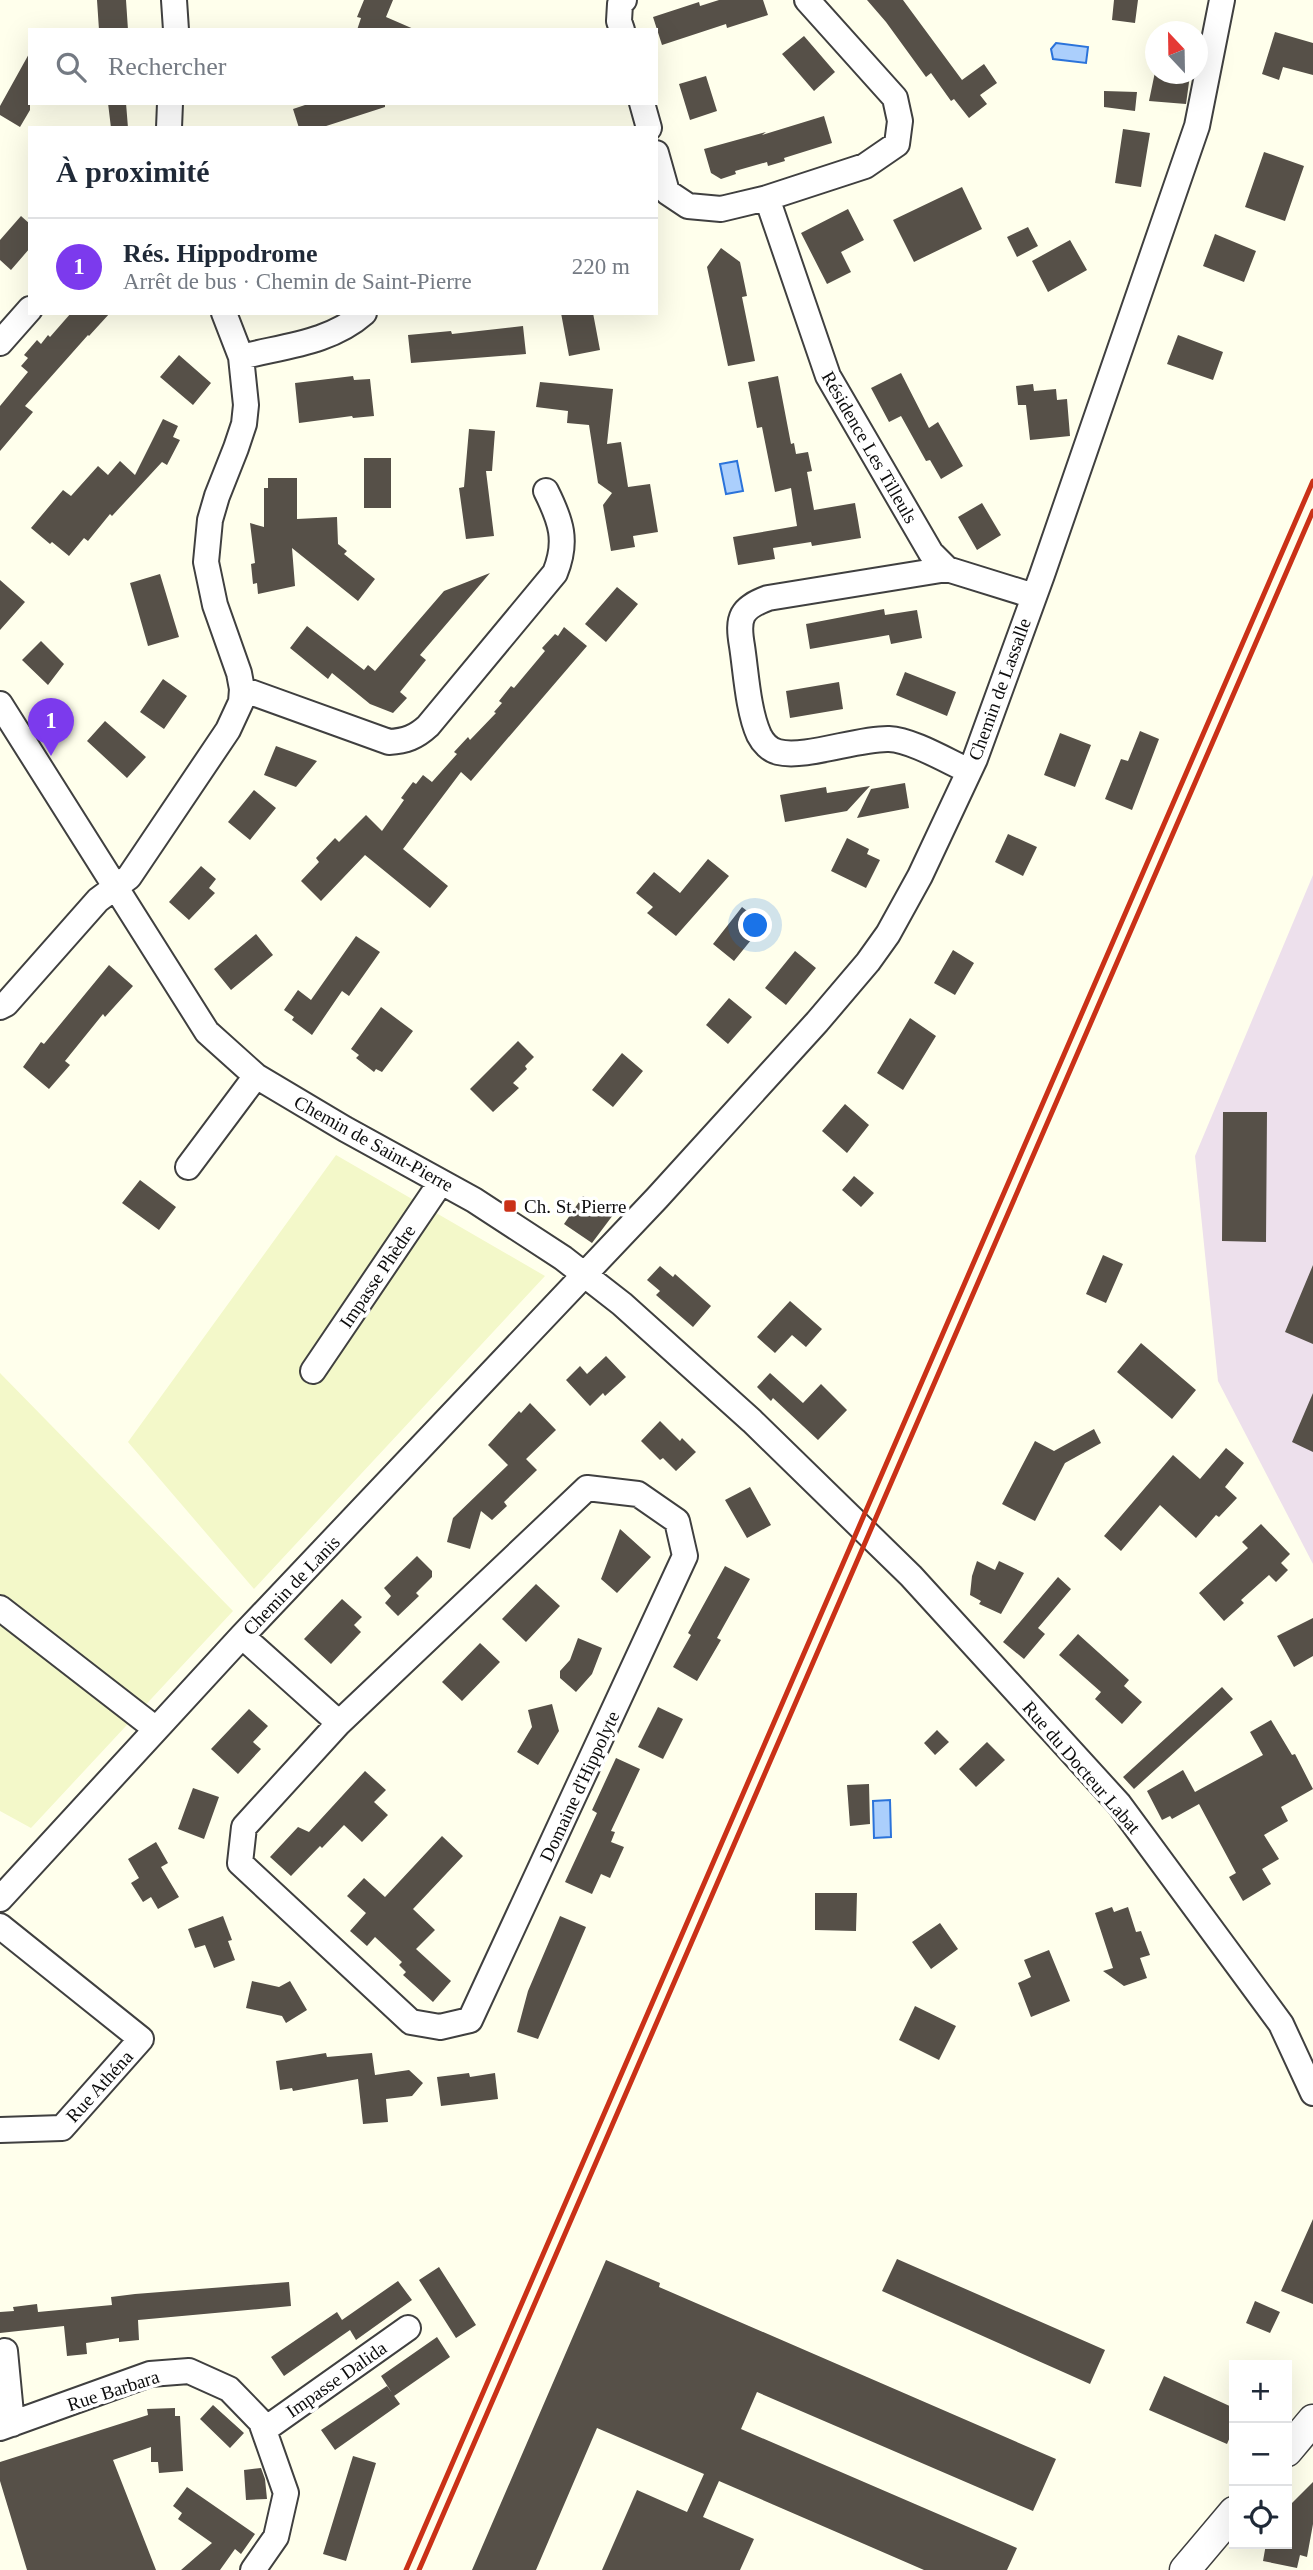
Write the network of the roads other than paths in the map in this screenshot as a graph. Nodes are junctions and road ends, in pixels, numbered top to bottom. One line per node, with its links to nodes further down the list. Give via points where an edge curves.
1 (174, 0): 5 (street)
2 (624, 0): 6 (street, via 620,4)
3 (807, 0): 12 (street, via 895,98 900,121 897,144 864,166)
4 (1222, 0): 20 (street, Chemin de Lassalle, via 1197,126)
5 (176, 28)
6 (621, 28)
7 (170, 105): 9 (street)
8 (643, 105): 10 (street)
9 (169, 126)
10 (648, 126)
11 (658, 160): 12 (street, via 667,192 688,206 721,209)
12 (767, 198): 19 (street, Résidence Les Tilleuls, via 828,376 923,541)
13 (28, 311): 16 (street)
14 (225, 315): 17 (street)
15 (361, 315): 17 (street, via 327,336)
16 (0, 343)
17 (242, 357): 21 (street, via 244,424 210,520 206,562)
18 (546, 491): 21 (street, via 563,544 555,573 418,736 389,742)
19 (947, 569): 20 (street); 23 (street, via 768,598 745,611 738,627 755,723 767,746 776,752 791,754 893,739)
20 (1034, 596): 23 (street, Chemin de Lassalle)
21 (242, 689): 24 (street, via 228,730 129,877)
22 (0, 704): 24 (street, Chemin de Saint-Pierre)
23 (969, 771): 29 (street, Chemin de Lassalle, via 905,905 868,961)
24 (115, 886): 25 (street); 26 (street, Chemin de Saint-Pierre, via 206,1032)
25 (0, 1007)
26 (256, 1076): 27 (street); 28 (street, Chemin de Saint-Pierre)
27 (188, 1167)
28 (441, 1182): 29 (street, Chemin de Saint-Pierre); 30 (street, Impasse Phèdre)
29 (586, 1275): 31 (street, Chemin de Saint-Pierre, via 752,1421); 33 (street, Chemin de Lanis)
30 (313, 1371)
31 (838, 1504): 38 (street, Rue du Docteur Labat, via 911,1576 1119,1804 1281,2024)
32 (0, 1608): 35 (street)
33 (242, 1636): 34 (street); 35 (street, Chemin de Lanis)
34 (339, 1723): 34 (street, Domaine d'Hippolyte, via 244,1827 240,1863 411,2022 440,2027 470,2020 685,1556 677,1521 638,1494 587,1488)
35 (156, 1729): 36 (street, Chemin de Lanis)
36 (0, 1899)
37 (0, 1926): 39 (street, Rue Athéna, via 141,2039 62,2128)
38 (1313, 2093)
39 (0, 2130)
40 (408, 2328): 44 (street, Impasse Dalida)
41 (5, 2351): 43 (street)
42 (1313, 2420): 45 (street)
43 (6, 2426): 44 (street, Rue Barbara, via 150,2374 189,2371 229,2389)
44 (264, 2430): 47 (street, Rue Barbara, via 286,2493 276,2537)
45 (1292, 2445)
46 (1229, 2518): 48 (street)
47 (253, 2570)
48 (1185, 2570)

